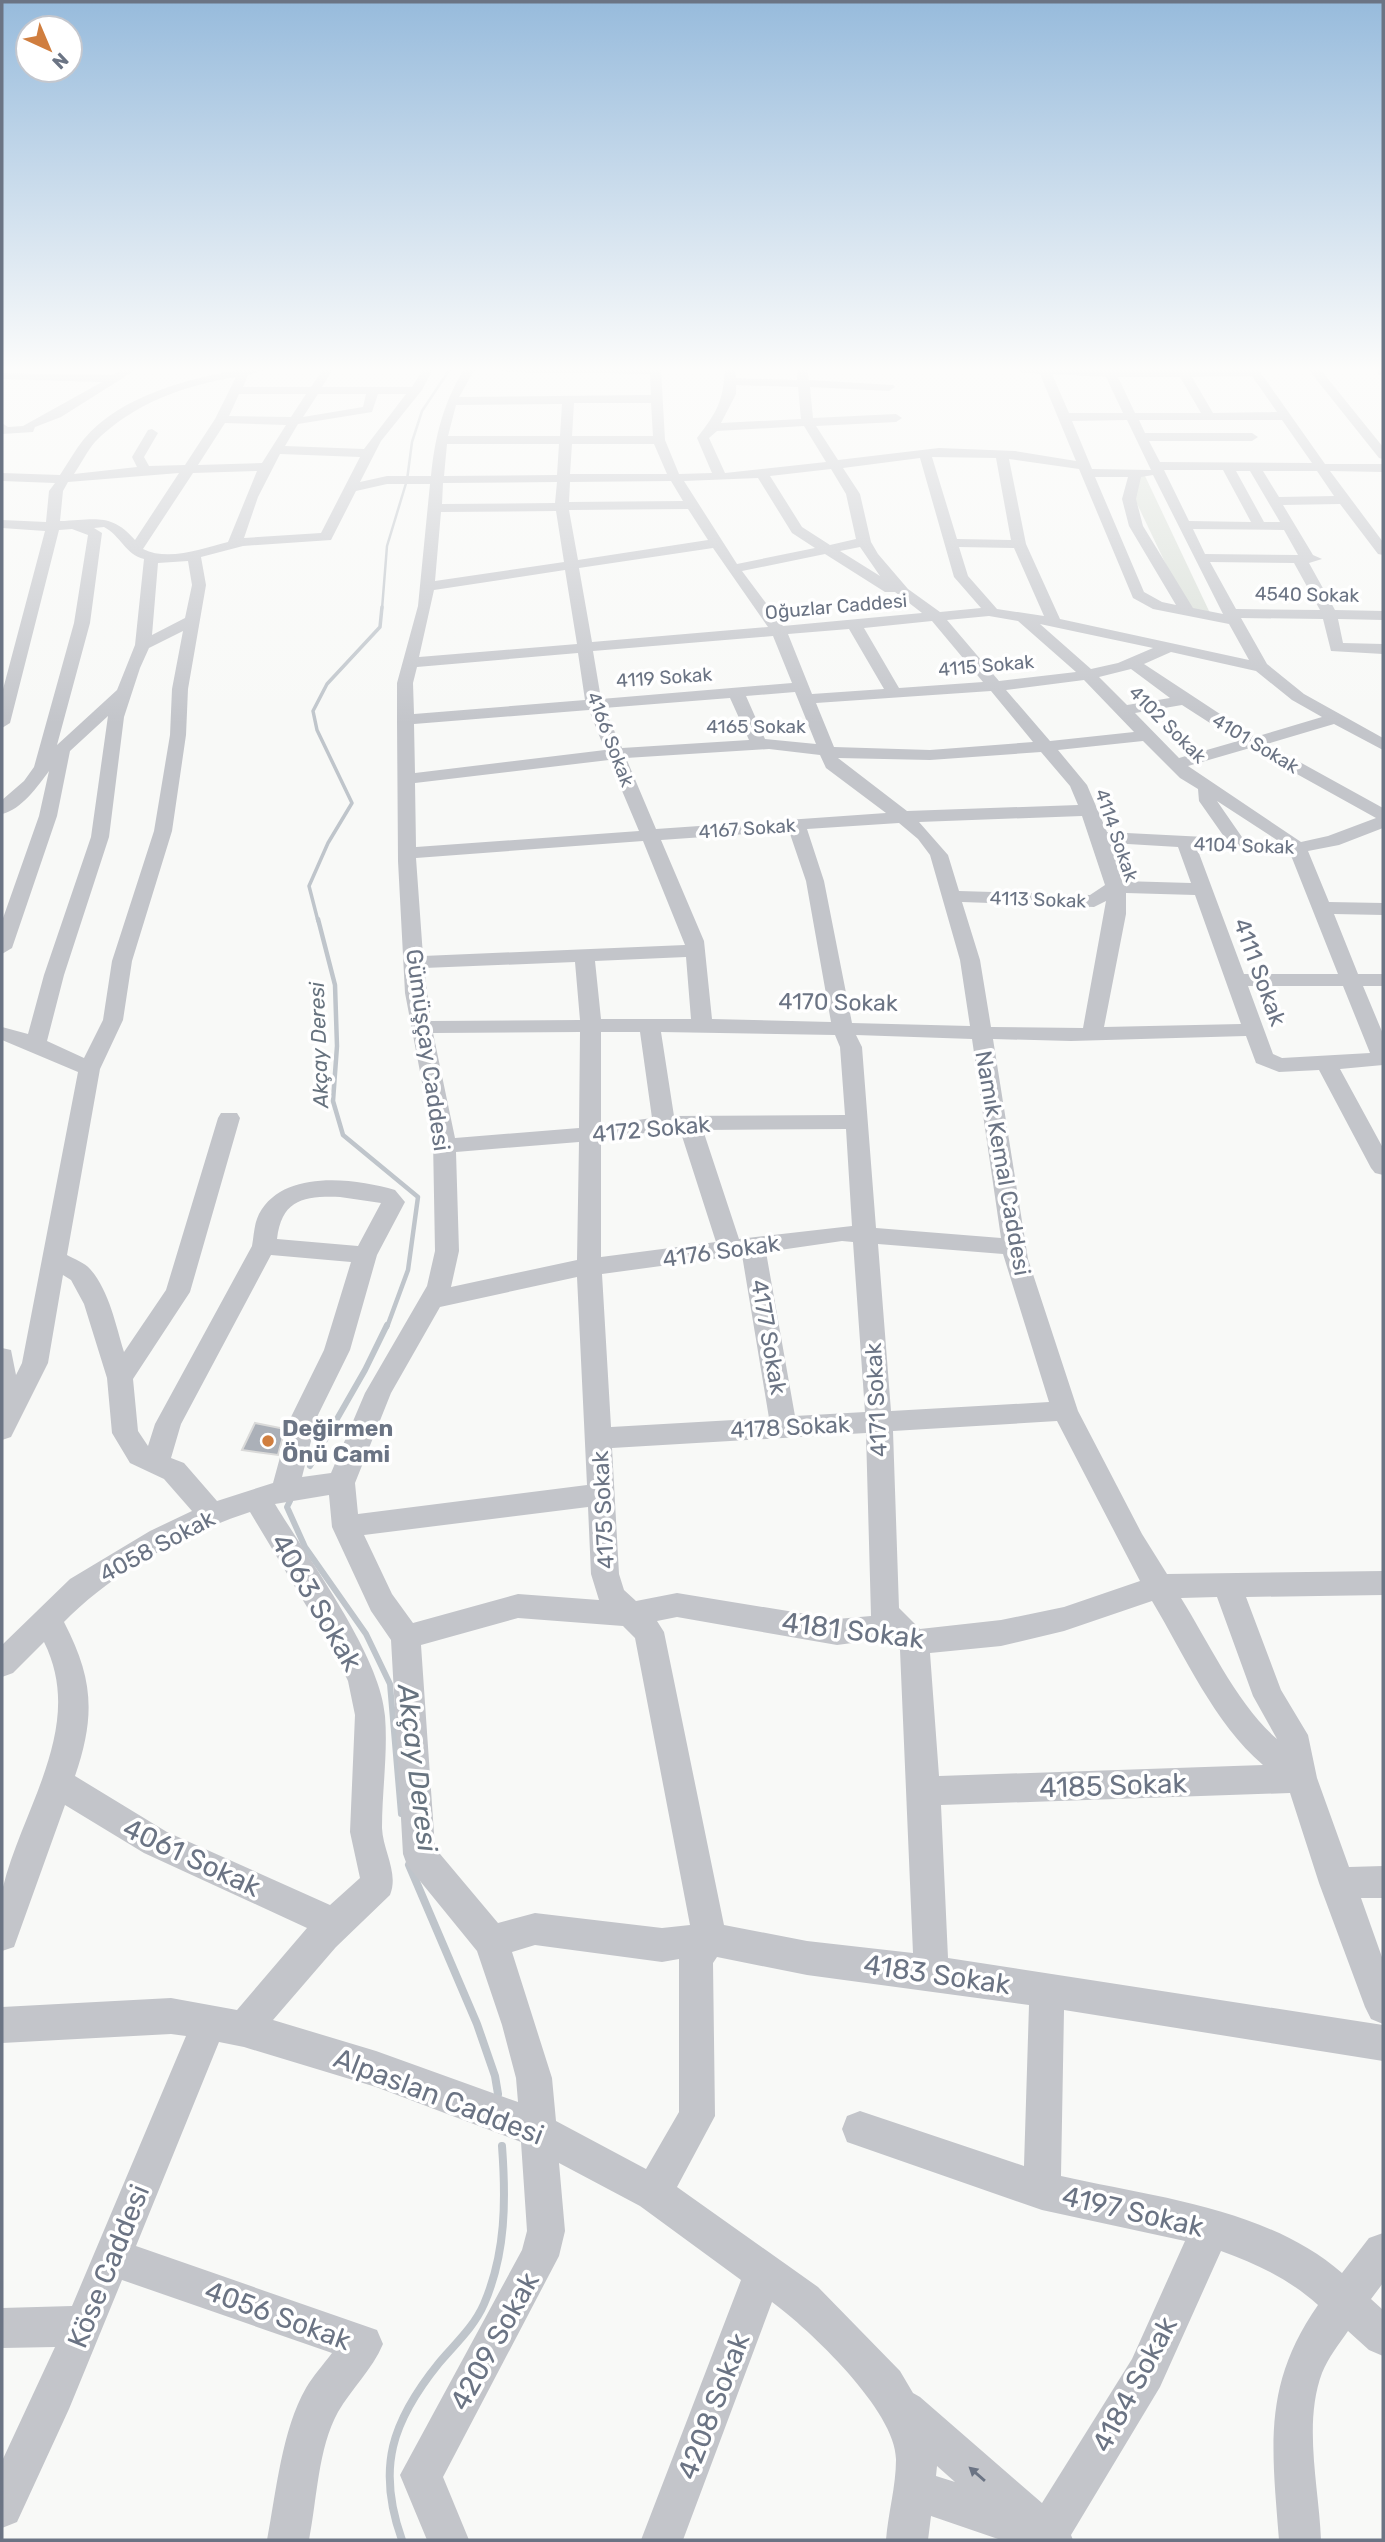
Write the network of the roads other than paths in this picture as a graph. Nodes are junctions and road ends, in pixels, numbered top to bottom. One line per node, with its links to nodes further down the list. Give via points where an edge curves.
1 (58, 488): 25 (street)
2 (177, 488): 40 (street)
3 (257, 488): 33 (street)
4 (353, 488): 33 (street, via 326,537)
5 (436, 488): 22 (street, Gümüşçay Caddesi)
6 (563, 488): 21 (street, 4166 Sokak)
7 (682, 488): 20 (street, Namık Kemal Caddesi)
8 (770, 488): 38 (street, via 797,530)
9 (849, 488): 34 (street)
10 (933, 488): 36 (street)
11 (1008, 488): 37 (street)
12 (1092, 488): 28 (street, 4540 Sokak)
13 (1132, 488): 29 (street, via 1129,499)
14 (1167, 488): 26 (street)
15 (1239, 488): 30 (street)
16 (1267, 488): 19 (street)
17 (1337, 488): 18 (street)
18 (1344, 500): 19 (street); 39 (street)
19 (1275, 501): 31 (street)
20 (693, 505): 21 (street); 35 (street, Namık Kemal Caddesi)
21 (562, 506): 22 (street); 44 (street, 4166 Sokak)
22 (435, 508): 46 (street, Gümüşçay Caddesi)
23 (2, 524): 27 (street)
24 (71, 524): 25 (street); 40 (street, via 110,524); 88 (street, via 95,533 82,623)
25 (53, 525): 27 (street); 65 (street)
26 (1184, 525): 30 (street); 42 (street)
27 (19, 526): 32 (street)
28 (1108, 526): 29 (street); 49 (street, 4540 Sokak, via 1138,595 1158,606)
29 (1136, 526): 49 (street)
30 (1260, 526): 31 (street)
31 (1289, 526): 43 (street)
32 (2, 539)
33 (235, 542): 41 (street)
34 (864, 542): 38 (street); 47 (street, via 880,570)
35 (717, 543): 44 (street); 45 (street, Namık Kemal Caddesi)
36 (951, 543): 37 (street); 48 (street, via 961,577)
37 (1019, 544): 56 (street)
38 (824, 550): 45 (street); 47 (street)
39 (1383, 551)
40 (144, 554): 41 (street); 59 (street)
41 (194, 555): 55 (street, via 199,584)
42 (1200, 558): 43 (street); 54 (street)
43 (1308, 559): 50 (street)
44 (572, 565): 46 (street); 61 (street, 4166 Sokak)
45 (733, 569): 58 (street, Namık Kemal Caddesi)
46 (427, 587): 63 (street, Gümüşçay Caddesi)
47 (910, 601): 51 (street)
48 (992, 612): 51 (street, Oğuzlar Caddesi); 52 (street, Oğuzlar Caddesi)
49 (1188, 612): 54 (street, 4540 Sokak)
50 (1330, 614): 53 (street, 4540 Sokak); 54 (street, 4540 Sokak); 62 (street, via 1336,648)
51 (935, 615): 57 (street, Oğuzlar Caddesi); 68 (street, 4114 Sokak)
52 (1019, 615): 56 (street, Oğuzlar Caddesi); 67 (street, 4102 Sokak)
53 (1383, 615)
54 (1231, 616): 66 (street)
55 (193, 620): 59 (street); 127 (street, via 163,831 122,961 113,1020)
56 (1054, 622): 60 (street, Oğuzlar Caddesi)
57 (855, 625): 58 (street, Oğuzlar Caddesi); 72 (street)
58 (779, 631): 61 (street, Oğuzlar Caddesi); 71 (street, Namık Kemal Caddesi)
59 (143, 645): 69 (street)
60 (1167, 648): 64 (street, 4115 Sokak); 66 (street, Oğuzlar Caddesi)
61 (584, 649): 63 (street, Oğuzlar Caddesi); 74 (street, 4166 Sokak)
62 (1383, 649)
63 (409, 663): 77 (street, Gümüşçay Caddesi)
64 (1133, 663): 67 (street, 4115 Sokak); 73 (street, 4101 Sokak)
65 (9, 666): 78 (street)
66 (1261, 667): 76 (street, via 1297,697)
67 (1088, 675): 68 (street, 4115 Sokak); 75 (street, 4102 Sokak)
68 (996, 686): 72 (street, 4115 Sokak); 83 (street, 4114 Sokak)
69 (124, 692): 84 (street); 124 (street, via 116,717 100,837)
70 (736, 692): 71 (street, 4119 Sokak); 74 (street, 4119 Sokak); 81 (street)
71 (803, 693): 72 (street, 4115 Sokak); 85 (street, Namık Kemal Caddesi)
72 (894, 693)
73 (1185, 700): 75 (street); 80 (street, 4101 Sokak)
74 (594, 703): 77 (street, 4119 Sokak); 86 (street, 4166 Sokak)
75 (1125, 710): 79 (street, 4102 Sokak)
76 (1335, 719): 80 (street); 82 (street)
77 (405, 720): 89 (street, Gümüşçay Caddesi)
78 (2, 723)
79 (1148, 735): 83 (street, 4165 Sokak); 87 (street, 4102 Sokak)
80 (1253, 743): 87 (street); 93 (street, 4101 Sokak)
81 (759, 744): 85 (street, 4165 Sokak, via 800,744); 86 (street, 4165 Sokak)
82 (1383, 745)
83 (1046, 747): 85 (street, 4165 Sokak); 92 (street, 4114 Sokak, via 1077,785)
84 (62, 750): 88 (street); 108 (street, via 48,816)
85 (827, 752): 94 (street, Namık Kemal Caddesi, via 832,764)
86 (615, 755): 89 (street, 4165 Sokak); 97 (street, 4166 Sokak)
87 (1176, 764): 90 (street, 4102 Sokak)
88 (43, 767): 91 (street)
89 (406, 779): 102 (street, Gümüşçay Caddesi)
90 (1207, 789): 100 (street, via 1208,801); 101 (street, 4102 Sokak)
91 (2, 809)
92 (1088, 810): 94 (street, 4167 Sokak); 98 (street, 4114 Sokak)
93 (1383, 815)
94 (904, 817): 96 (street, 4167 Sokak); 105 (street, Namık Kemal Caddesi, via 939,855)
95 (1383, 821): 101 (street, 4104 Sokak, via 1333,841)
96 (796, 824): 97 (street, 4167 Sokak); 119 (street, 4171 Sokak, via 815,881)
97 (651, 834): 102 (street, 4167 Sokak); 109 (street, 4166 Sokak)
98 (1100, 837): 99 (street, 4104 Sokak); 103 (street, 4114 Sokak)
99 (1186, 843): 100 (street, 4104 Sokak); 104 (street, 4111 Sokak)
100 (1240, 846): 101 (street, 4104 Sokak)
101 (1297, 848): 106 (street)
102 (407, 853): 111 (street, Gümüşçay Caddesi)
103 (1115, 887): 104 (street, 4113 Sokak); 105 (street, 4113 Sokak, via 1094,901); 122 (street, 4114 Sokak, via 1116,914)
104 (1202, 889): 112 (street, 4111 Sokak)
105 (952, 896): 121 (street, Namık Kemal Caddesi, via 970,960)
106 (1322, 908): 107 (street); 113 (street)
107 (1383, 908)
108 (2, 948)
109 (695, 951): 110 (street); 116 (street, 4166 Sokak)
110 (585, 956): 111 (street); 117 (street, 4175 Sokak)
111 (414, 962): 118 (street, Gümüşçay Caddesi)
112 (1234, 980): 113 (street); 120 (street, 4111 Sokak)
113 (1351, 980): 114 (street); 125 (street)
114 (1383, 980)
115 (650, 1025): 116 (street, 4170 Sokak); 117 (street, 4170 Sokak); 130 (street)
116 (702, 1025): 119 (street, 4170 Sokak)
117 (592, 1026): 118 (street, 4170 Sokak); 132 (street, 4175 Sokak)
118 (422, 1027): 133 (street, Gümüşçay Caddesi)
119 (842, 1027): 121 (street, 4170 Sokak); 129 (street, 4171 Sokak, via 851,1047)
120 (1253, 1030): 122 (street, 4170 Sokak); 126 (street, 4111 Sokak, via 1264,1058 1272,1064)
121 (980, 1032): 122 (street, 4170 Sokak); 137 (street, Namık Kemal Caddesi)
122 (1092, 1034)
123 (2, 1040): 124 (street)
124 (36, 1044): 127 (street)
125 (1383, 1059): 126 (street)
126 (1326, 1063): 134 (street)
127 (89, 1069): 140 (street)
128 (229, 1118): 144 (street, via 178,1292)
129 (857, 1122): 131 (street, 4172 Sokak); 135 (street, 4171 Sokak)
130 (664, 1123): 131 (street, 4172 Sokak); 132 (street, 4172 Sokak)
131 (689, 1123): 138 (street, 4177 Sokak)
132 (591, 1134): 133 (street, 4172 Sokak); 141 (street, 4175 Sokak)
133 (444, 1146): 142 (street, Gümüşçay Caddesi, via 447,1251)
134 (1380, 1155)
135 (866, 1236): 137 (street, 4176 Sokak); 138 (street, 4176 Sokak, via 842,1233); 146 (street, 4171 Sokak)
136 (264, 1246): 139 (street); 139 (street, via 270,1215 286,1197 299,1191 387,1195 393,1202 391,1211); 150 (street, via 167,1424)
137 (1014, 1247): 145 (street, Namık Kemal Caddesi)
138 (742, 1249): 141 (street, 4176 Sokak); 147 (street, 4177 Sokak)
139 (365, 1255): 153 (street, via 337,1350)
140 (56, 1259): 144 (street, via 81,1274 96,1304); 148 (street, via 35,1363)
141 (589, 1268): 142 (street, 4176 Sokak); 149 (street, 4175 Sokak)
142 (432, 1300): 151 (street, Gümüşçay Caddesi, via 378,1392)
143 (2, 1357): 148 (street)
144 (120, 1378): 150 (street, via 125,1433 140,1456)
145 (1065, 1411): 146 (street, 4178 Sokak); 158 (street, Namık Kemal Caddesi, via 1132,1542)
146 (879, 1423): 147 (street, 4178 Sokak); 162 (street, 4171 Sokak, via 884,1613)
147 (784, 1427): 149 (street, 4178 Sokak)
148 (4, 1428)
149 (599, 1438): 152 (street, 4175 Sokak)
150 (156, 1463): 154 (street, via 174,1471)
151 (341, 1483): 153 (street, 4058 Sokak); 155 (street, Gümüşçay Caddesi)
152 (602, 1494): 155 (street); 159 (street, 4175 Sokak, via 605,1574 612,1596)
153 (272, 1496): 154 (street, 4058 Sokak); 169 (street, 4063 Sokak, via 363,1681 370,1715 366,1832 378,1884)
154 (211, 1514): 160 (street, 4058 Sokak, via 80,1587)
155 (346, 1527): 161 (street, Gümüşçay Caddesi, via 381,1602)
156 (1383, 1583): 157 (street, 4181 Sokak)
157 (1227, 1585): 158 (street, 4181 Sokak); 164 (street, via 1268,1696 1292,1735)
158 (1160, 1586): 162 (street, 4181 Sokak, via 1064,1619 1001,1633); 164 (street, Namık Kemal Caddesi, via 1256,1740)
159 (630, 1614): 161 (street, 4181 Sokak, via 519,1606); 162 (street, 4181 Sokak, via 677,1605 837,1632 875,1628); 171 (street, 4175 Sokak, via 649,1632)
160 (48, 1621): 163 (street, 4058 Sokak); 165 (street, via 67,1658 74,1686 74,1724)
161 (406, 1637): 172 (street, via 419,1854)
162 (914, 1642): 166 (street)
163 (2, 1664)
164 (1301, 1778): 166 (street, 4185 Sokak); 168 (street)
165 (57, 1781): 169 (street, 4061 Sokak, via 90,1808 131,1831); 170 (street)
166 (924, 1791): 173 (street)
167 (1383, 1882): 168 (street)
168 (1336, 1883): 175 (street)
169 (333, 1923): 177 (street, 4063 Sokak)
170 (2, 1935)
171 (710, 1939): 172 (street, 4183 Sokak, via 662,1945 535,1929); 173 (street, 4183 Sokak, via 807,1958); 182 (street, via 696,1958 697,2116)
172 (491, 1941): 180 (street, via 534,2078)
173 (931, 1972): 174 (street, 4183 Sokak)
174 (1046, 1990): 178 (street, 4183 Sokak); 181 (street)
175 (1383, 2007)
176 (2, 2025): 177 (street, Alpaslan Caddesi, via 172,2016)
177 (226, 2026): 180 (street, Alpaslan Caddesi, via 376,2069); 185 (street, Köse Caddesi)
178 (1383, 2043)
179 (860, 2129): 181 (street, 4197 Sokak)
180 (537, 2130): 182 (street, Alpaslan Caddesi); 196 (street, 4209 Sokak, via 546,2231 540,2256 421,2475)
181 (1042, 2191): 183 (street, 4197 Sokak)
182 (653, 2193): 186 (street, Alpaslan Caddesi)
183 (1211, 2228): 187 (street, 4197 Sokak, via 1265,2248 1312,2273); 194 (street, 4184 Sokak, via 1146,2373)
184 (1383, 2252): 187 (street)
185 (112, 2256): 188 (street, Köse Caddesi); 195 (street, 4056 Sokak, via 363,2344 320,2403 304,2454)
186 (764, 2272): 191 (street, Alpaslan Caddesi, via 841,2335 873,2368); 197 (street, 4208 Sokak)
187 (1346, 2301): 190 (street, 4197 Sokak); 199 (street, via 1301,2374 1295,2432)
188 (83, 2326): 189 (street); 193 (street, Köse Caddesi)
189 (2, 2328)
190 (1383, 2336)
191 (899, 2405): 192 (street, Alpaslan Caddesi, via 915,2442); 194 (street, one-way to 191)
192 (915, 2490): 194 (street); 198 (street, Alpaslan Caddesi)
193 (2, 2507)
194 (1049, 2538)
195 (288, 2540)
196 (448, 2540)
197 (662, 2540)
198 (907, 2540)
199 (1300, 2540)

